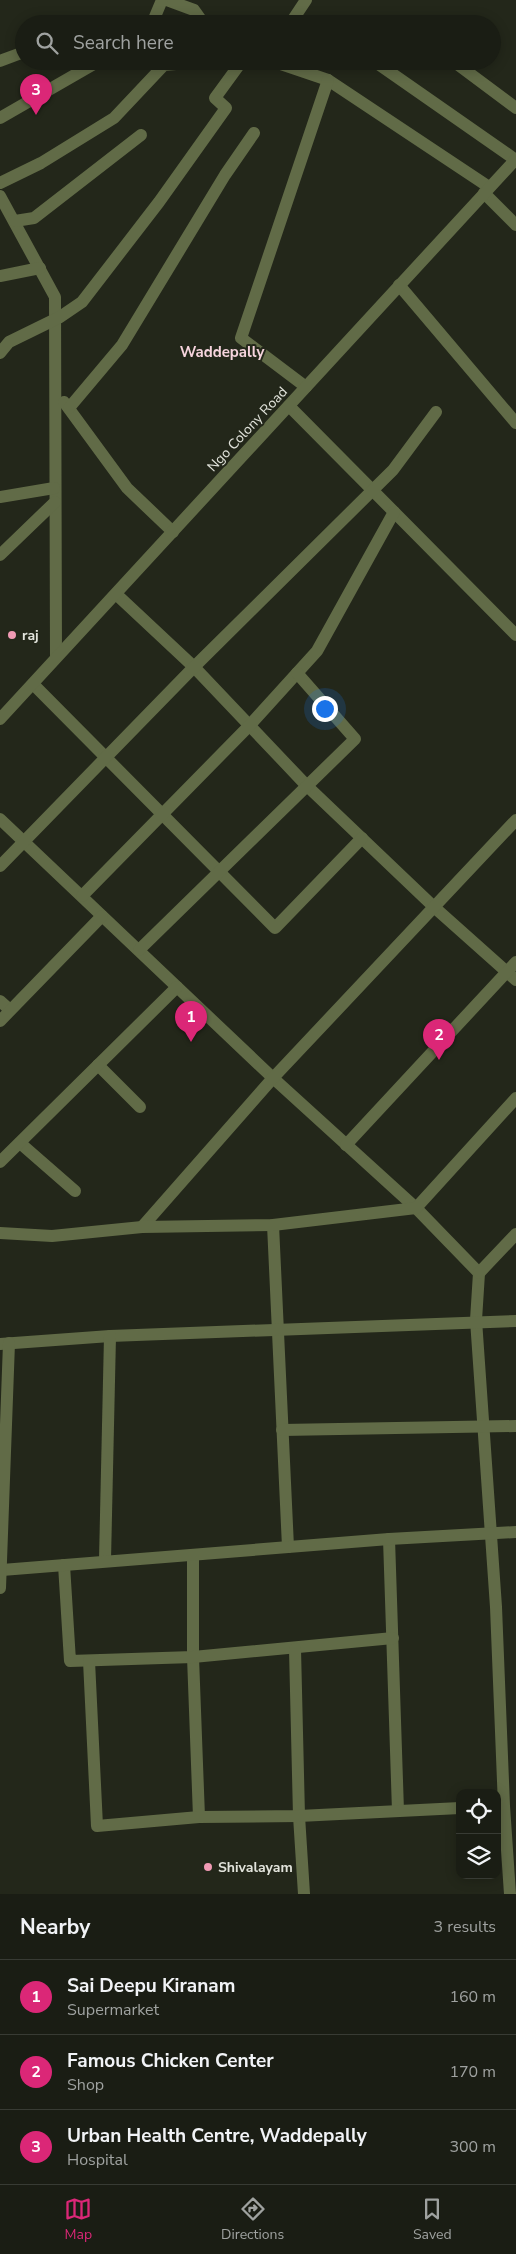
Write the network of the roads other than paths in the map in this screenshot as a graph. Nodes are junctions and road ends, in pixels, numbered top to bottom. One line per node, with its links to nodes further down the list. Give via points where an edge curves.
1 (162, 0): 6 (street)
2 (167, 0): 5 (street)
3 (202, 0): 5 (street)
4 (306, 0): 8 (street)
5 (194, 10): 7 (street)
6 (155, 15)
7 (198, 15)
8 (296, 15)
9 (15, 55): 10 (street)
10 (0, 61)
11 (83, 70): 19 (street)
12 (159, 70): 23 (street, via 114,118 41,163)
13 (235, 70): 31 (street, via 215,98 226,108 159,202 82,302)
14 (299, 70): 17 (street)
15 (387, 70): 22 (street)
16 (465, 70): 18 (street)
17 (328, 80): 24 (street); 33 (street, via 241,338)
18 (516, 108)
19 (0, 118)
20 (254, 133): 36 (street, via 220,182 122,345)
21 (141, 135): 26 (street, via 34,218)
22 (516, 159): 24 (street, Ngo Colony Road)
23 (0, 183)
24 (487, 190): 27 (street); 30 (street, Ngo Colony Road)
25 (0, 196): 26 (street)
26 (15, 221): 28 (street)
27 (516, 225)
28 (40, 268): 29 (street); 31 (street, via 55,297)
29 (0, 276)
30 (399, 285): 33 (street, Ngo Colony Road); 38 (street)
31 (55, 319): 32 (street, via 9,342); 34 (street)
32 (0, 353)
33 (306, 387): 35 (street, Ngo Colony Road)
34 (55, 390): 36 (street); 39 (street)
35 (289, 406): 40 (street); 44 (street, Ngo Colony Road)
36 (69, 408): 44 (street, via 126,488)
37 (436, 412): 40 (street, via 405,455)
38 (516, 424)
39 (54, 488): 41 (street); 42 (street)
40 (373, 491): 43 (street); 49 (street)
41 (0, 497)
42 (54, 502): 45 (street); 48 (street)
43 (394, 512): 47 (street); 50 (street, via 317,651)
44 (173, 532): 46 (street, Ngo Colony Road)
45 (0, 554)
46 (116, 594): 48 (street, Ngo Colony Road); 49 (street)
47 (516, 635)
48 (56, 657): 51 (street, Ngo Colony Road)
49 (194, 667): 53 (street); 54 (street)
50 (298, 673): 53 (street); 55 (street, via 355,739)
51 (33, 684): 52 (street, Ngo Colony Road); 54 (street)
52 (0, 719)
53 (249, 726): 55 (street); 56 (street)
54 (106, 757): 56 (street); 60 (street)
55 (306, 784): 59 (street); 62 (street)
56 (162, 814): 62 (street); 63 (street)
57 (0, 819): 60 (street)
58 (516, 820): 64 (street)
59 (362, 838): 62 (street, via 275,928); 64 (street)
60 (22, 840): 61 (street); 63 (street)
61 (0, 866)
62 (219, 871): 66 (street)
63 (82, 896): 65 (street)
64 (434, 907): 68 (street); 74 (street)
65 (102, 916): 66 (street); 71 (street)
66 (138, 950): 69 (street)
67 (516, 962): 68 (street)
68 (511, 976): 78 (street)
69 (177, 987): 73 (street); 74 (street)
70 (0, 1001): 71 (street)
71 (10, 1010): 72 (street)
72 (0, 1021)
73 (98, 1065): 76 (street); 77 (street)
74 (273, 1078): 78 (street); 83 (street)
75 (516, 1098): 81 (street)
76 (140, 1107)
77 (20, 1142): 79 (street); 80 (street)
78 (346, 1145): 81 (street)
79 (0, 1162)
80 (76, 1191)
81 (416, 1208): 82 (street); 86 (street)
82 (273, 1225): 83 (street); 89 (street)
83 (142, 1227): 84 (street, via 52,1236)
84 (0, 1233)
85 (516, 1234): 86 (street)
86 (479, 1273): 87 (street)
87 (476, 1320): 88 (street); 89 (street); 93 (street)
88 (516, 1321)
89 (278, 1330): 90 (street); 94 (street)
90 (110, 1336): 91 (street); 100 (street)
91 (4, 1344): 102 (street)
92 (516, 1426): 93 (street)
93 (483, 1427): 94 (street); 96 (street)
94 (282, 1430): 98 (street)
95 (516, 1532): 96 (street)
96 (491, 1534): 97 (street); 108 (street)
97 (389, 1539): 98 (street); 104 (street)
98 (288, 1547): 99 (street)
99 (193, 1555): 100 (street); 106 (street)
100 (105, 1560): 101 (street)
101 (64, 1565): 102 (street); 107 (street, via 70,1661)
102 (2, 1570): 103 (street)
103 (0, 1588)
104 (393, 1638): 105 (street); 110 (street)
105 (295, 1649): 106 (street); 111 (street)
106 (193, 1657): 107 (street); 112 (street)
107 (89, 1661): 112 (street, via 97,1826)
108 (506, 1806): 114 (street)
109 (456, 1808): 110 (street)
110 (398, 1810): 111 (street)
111 (299, 1816): 112 (street); 113 (street)
112 (199, 1817)
113 (304, 1894)
114 (510, 1894)

